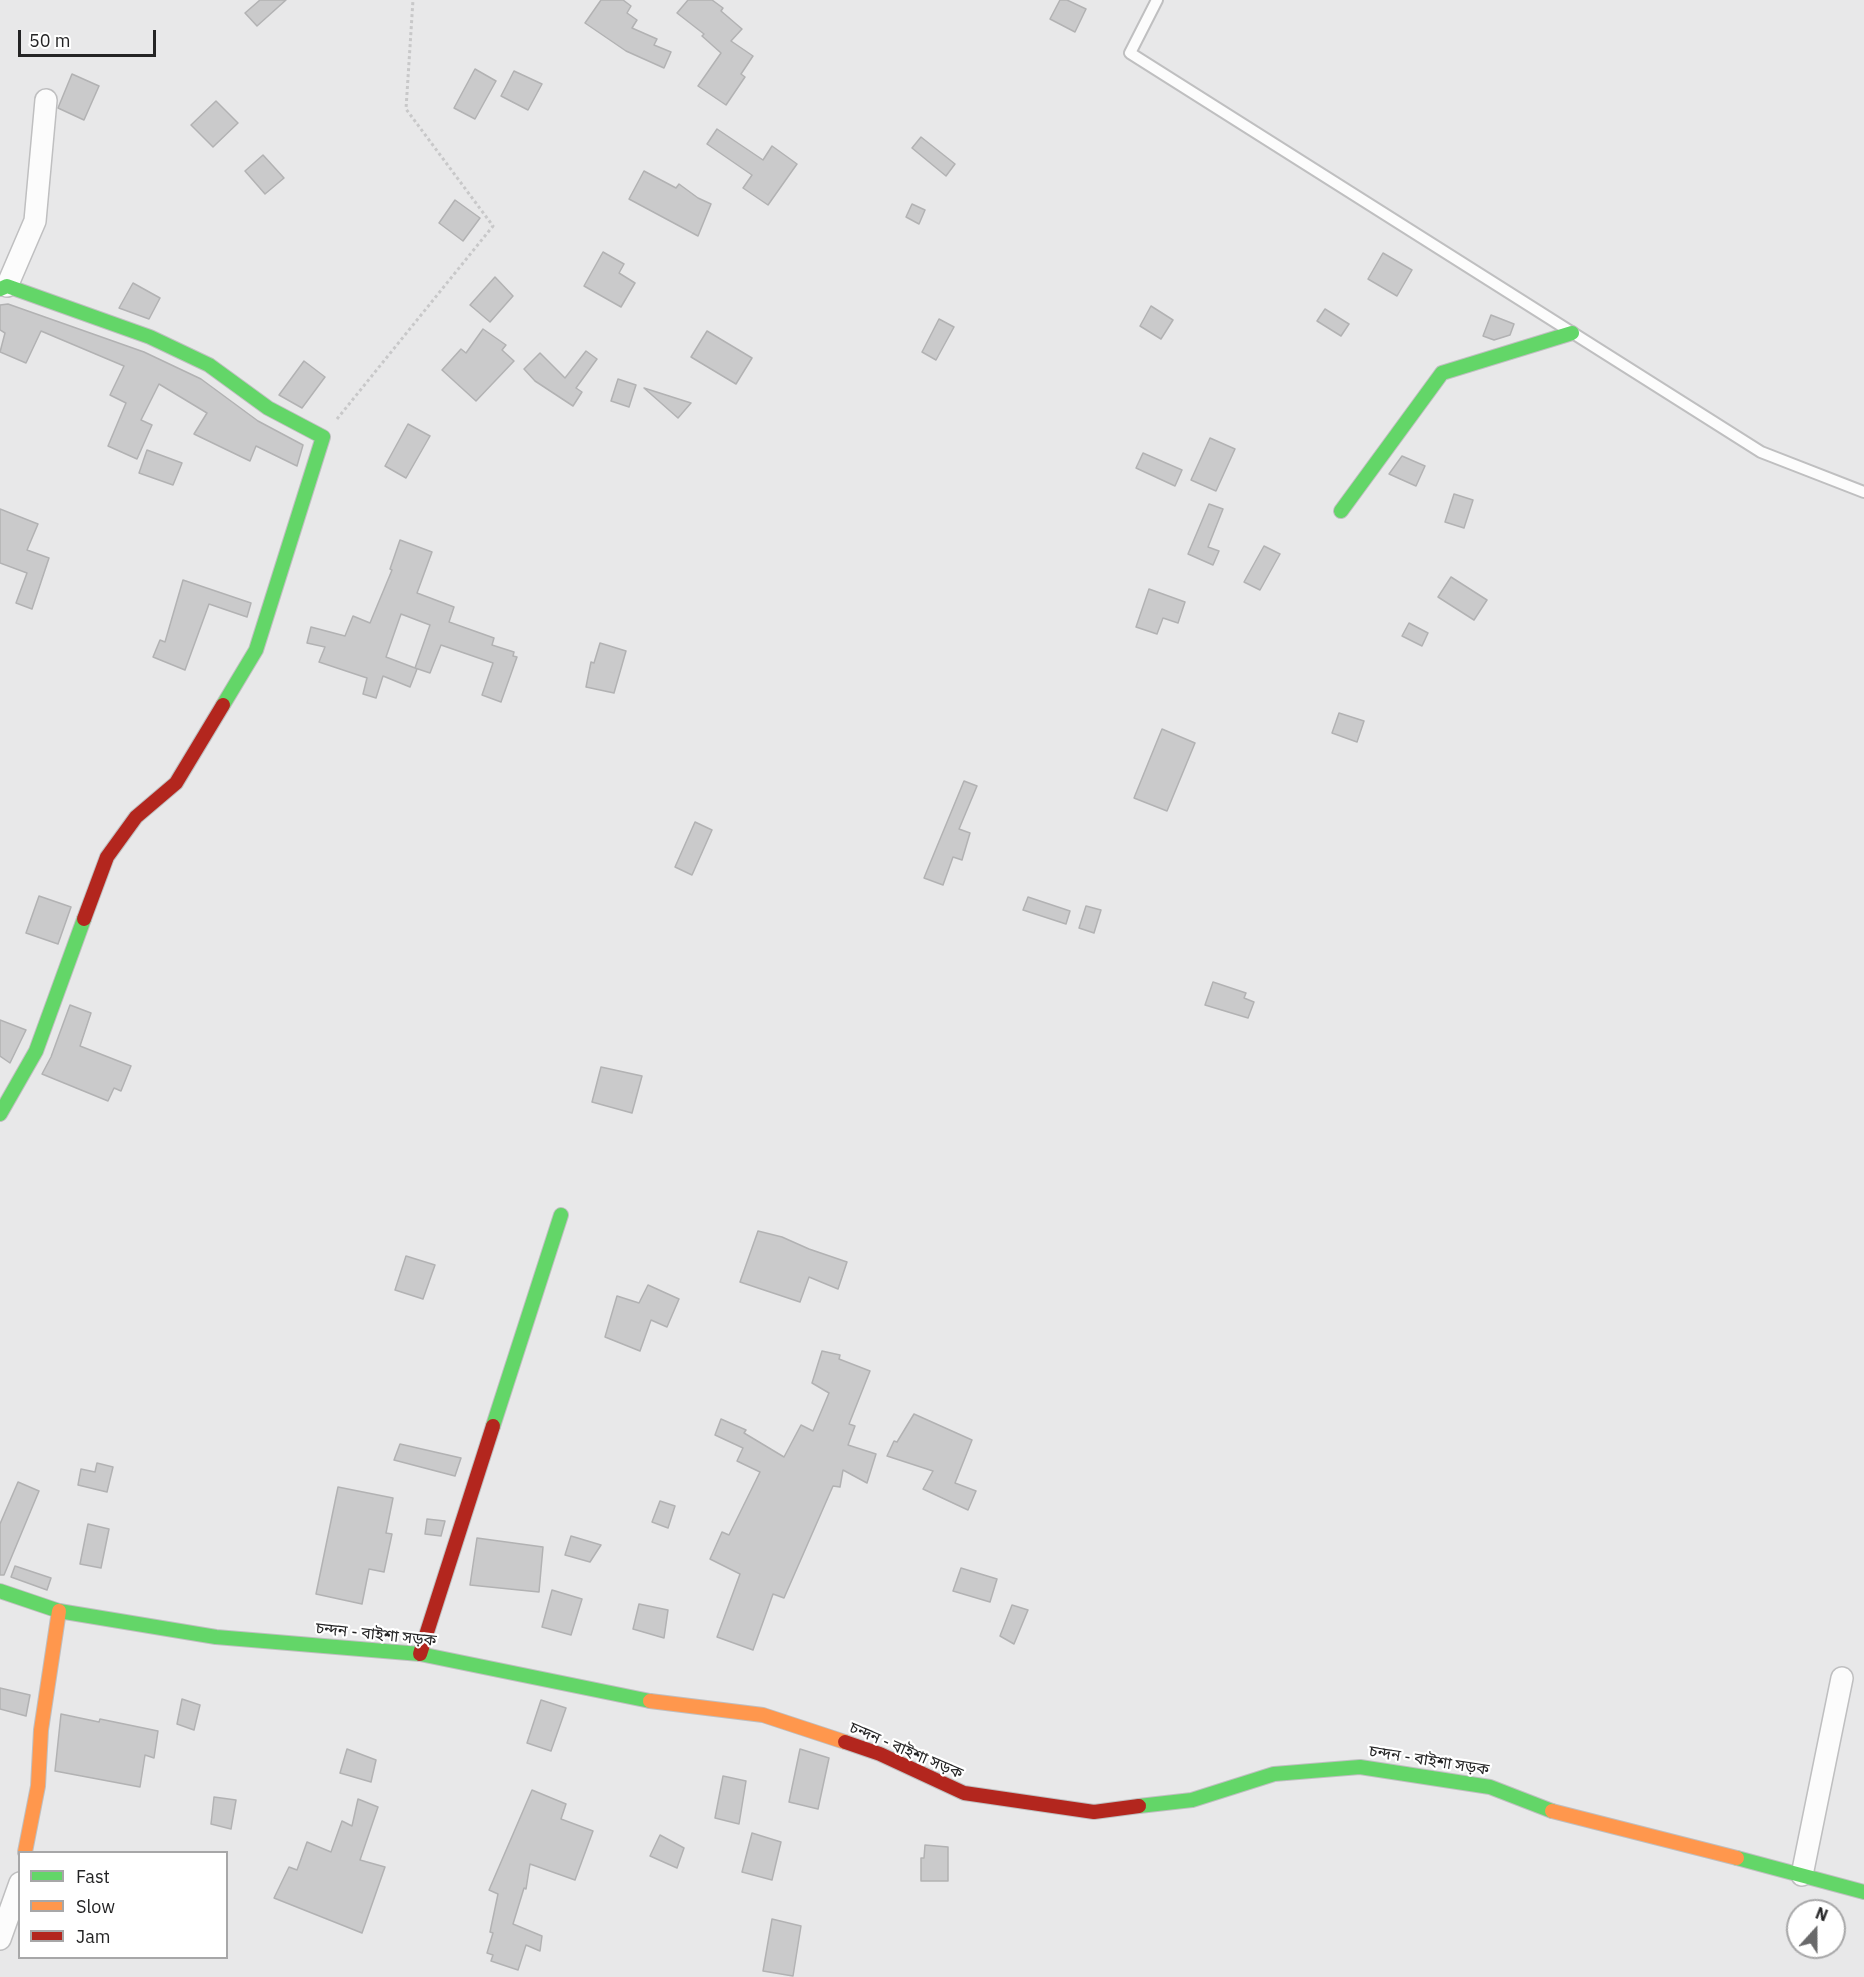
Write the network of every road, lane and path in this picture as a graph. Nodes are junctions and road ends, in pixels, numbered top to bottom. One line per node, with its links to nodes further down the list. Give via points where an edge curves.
1 (413, 0): 6 (path, via 406,109 493,226)
2 (1157, 0): 5 (lane, via 1130,53)
3 (46, 100): 4 (street, via 35,221)
4 (4, 288): 6 (street, via 150,337 209,365 268,408)
5 (1572, 333): 7 (lane, via 1761,452); 8 (street, via 1442,373)
6 (323, 437): 9 (street, via 256,650 176,783 136,818 107,857 36,1051)
7 (1864, 492)
8 (1341, 511)
9 (0, 1114)
10 (561, 1215): 13 (street)
11 (0, 1591): 12 (street, চন্দন - বাইশা সড়ক)
12 (59, 1611): 13 (street, চন্দন - বাইশা সড়ক, via 216,1637); 15 (street, via 41,1730 38,1786)
13 (420, 1654): 16 (street, চন্দন - বাইশা সড়ক, via 665,1704 763,1715 880,1754 964,1793 1094,1812 1192,1800 1274,1774 1360,1767 1490,1787 1564,1816)
14 (1842, 1678): 16 (street)
15 (25, 1851)
16 (1802, 1875): 18 (street, চন্দন - বাইশা সড়ক)
17 (18, 1889): 19 (street)
18 (1864, 1892)
19 (0, 1939)

